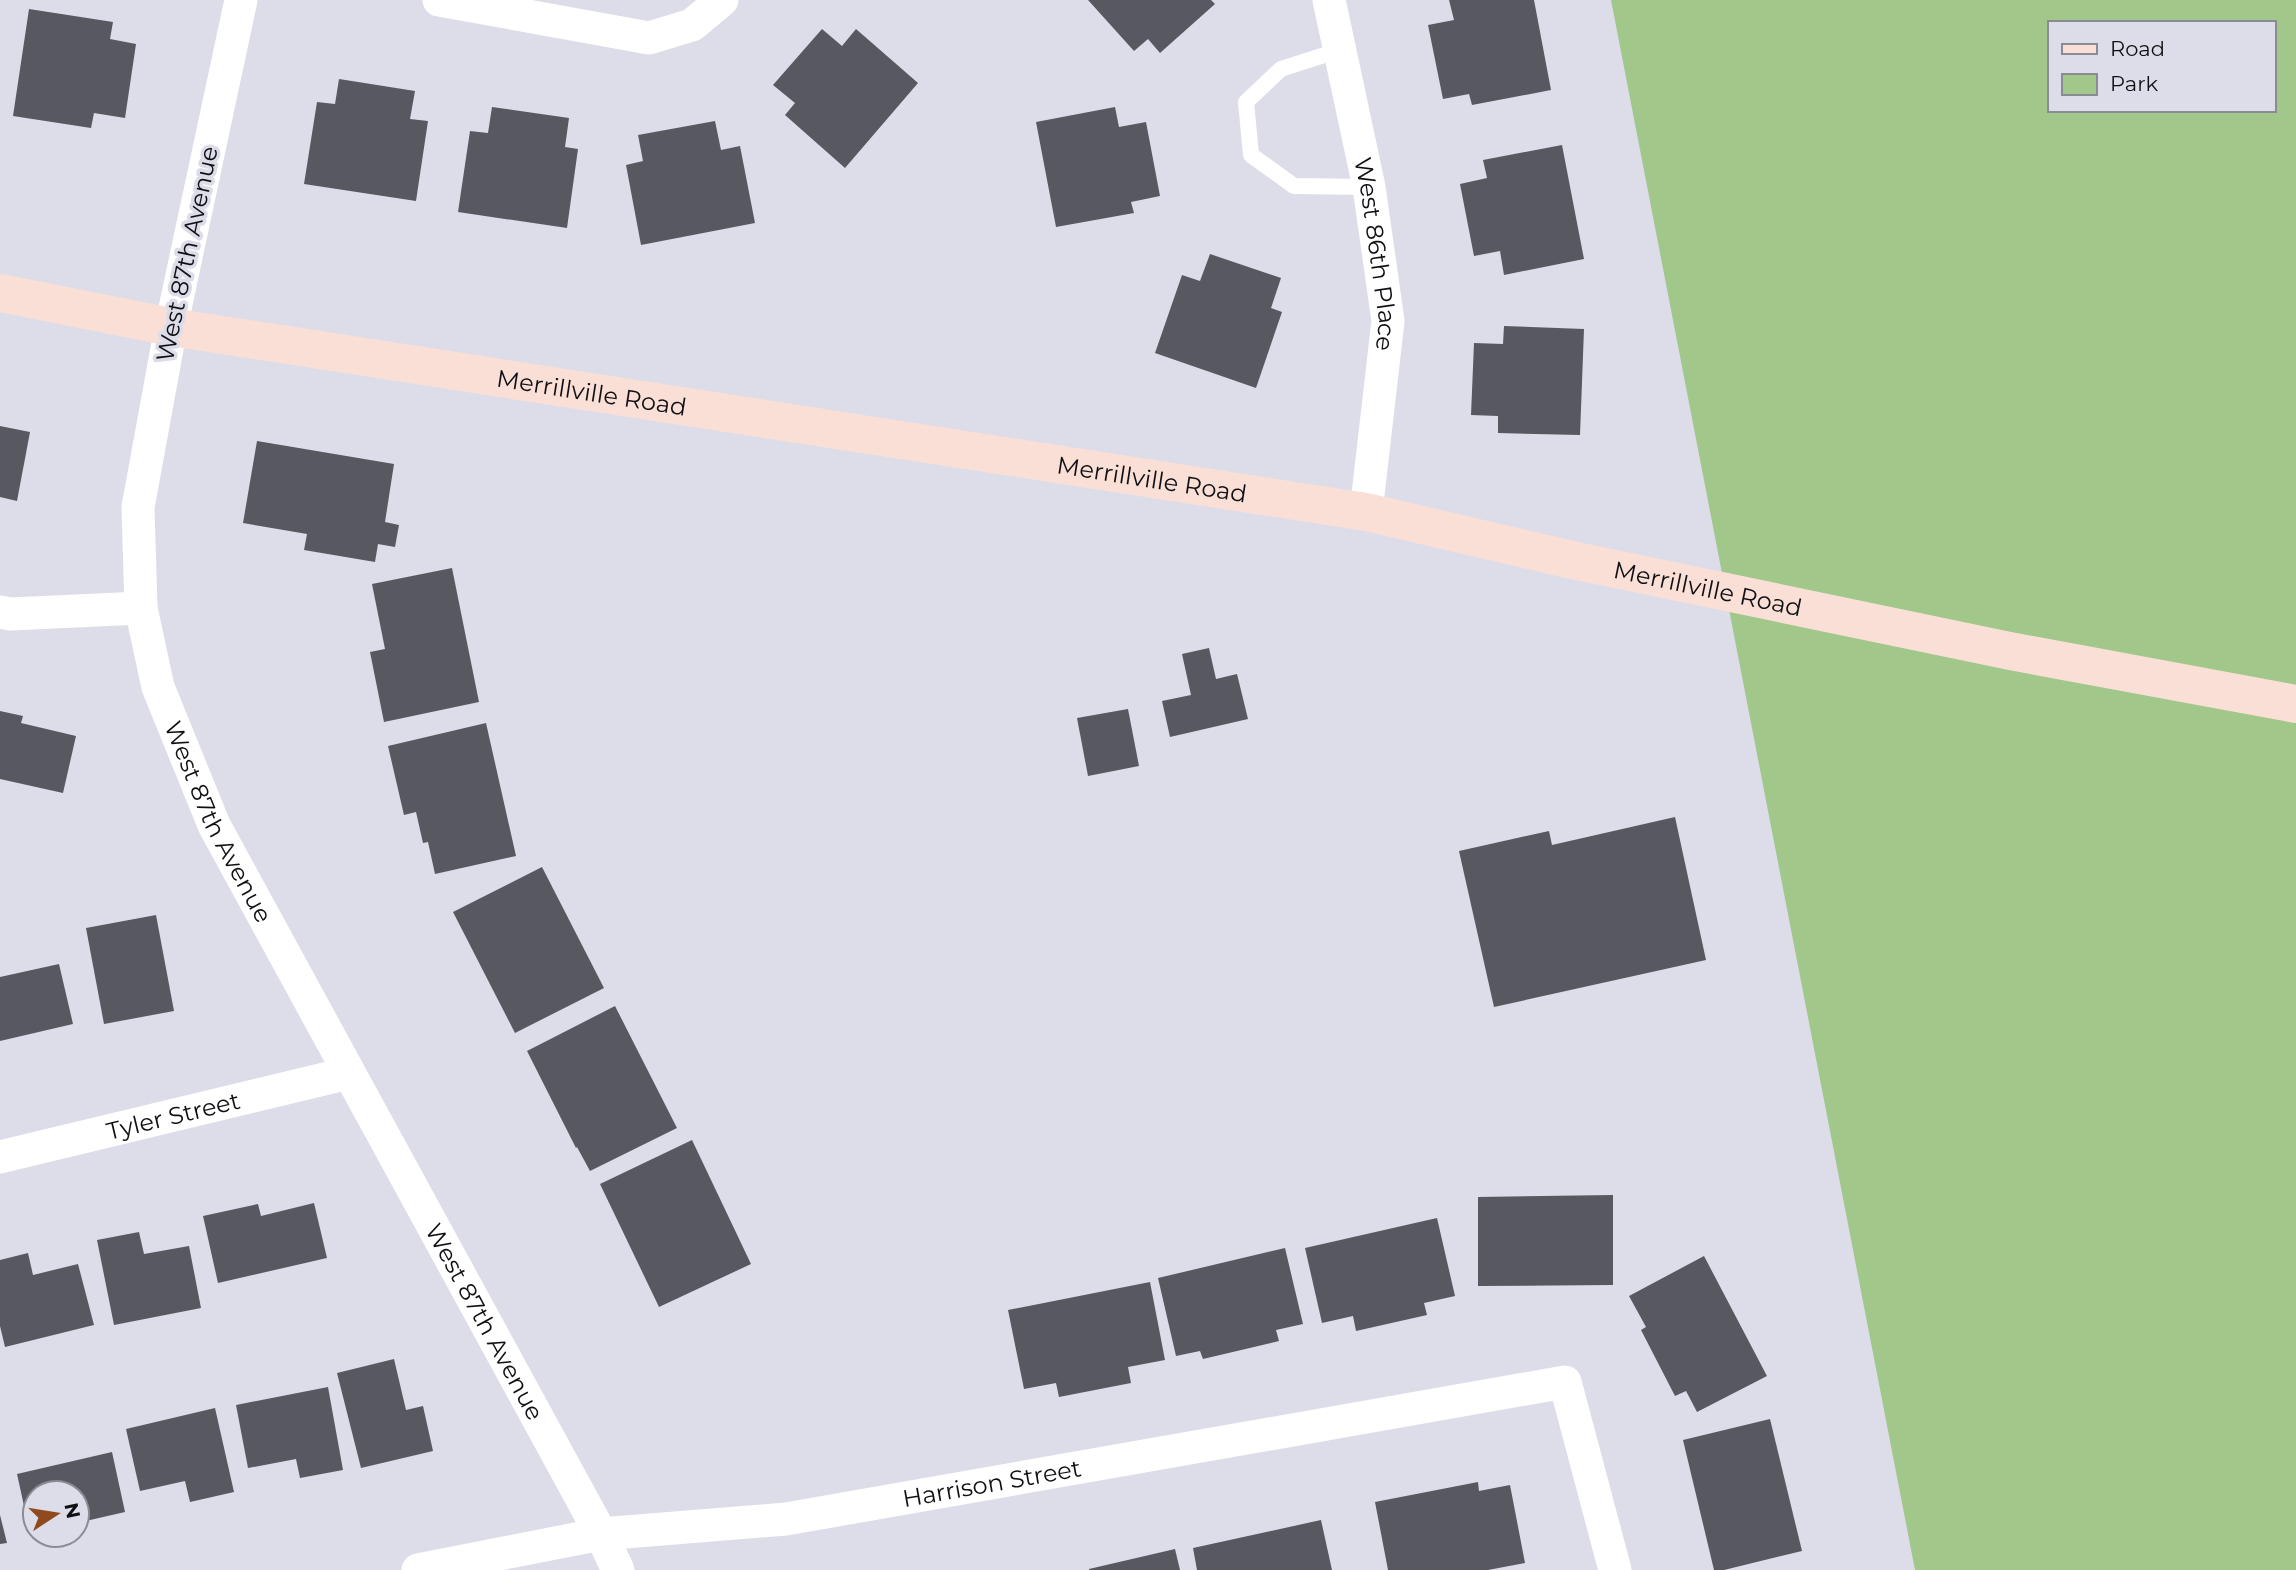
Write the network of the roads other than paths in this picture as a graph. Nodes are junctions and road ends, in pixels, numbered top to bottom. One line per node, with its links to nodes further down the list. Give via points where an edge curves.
1 (241, 0): 8 (street, West 87th Avenue)
2 (439, 0): 3 (street, via 649,38 692,25)
3 (722, 0)
4 (1329, 0): 5 (street, West 86th Place)
5 (1339, 50): 6 (street, West 86th Place); 6 (lane, via 1281,69 1246,102 1251,155 1294,186)
6 (1369, 187): 9 (street, West 86th Place, via 1388,321)
7 (0, 293): 8 (street, Merrillville Road)
8 (171, 327): 9 (street, Merrillville Road); 10 (street, West 87th Avenue, via 138,507)
9 (1366, 512): 12 (street, Merrillville Road, via 2010,651)
10 (141, 608): 11 (street); 13 (street, West 87th Avenue, via 158,687 214,825)
11 (0, 612)
12 (2296, 704)
13 (349, 1073): 14 (street, Tyler Street); 15 (street, West 87th Avenue)
14 (0, 1157)
15 (601, 1534): 16 (street, Harrison Street); 17 (street, West 87th Avenue); 18 (street, Harrison Street, via 786,1519 1565,1382)
16 (418, 1570)
17 (618, 1570)
18 (1615, 1570)

